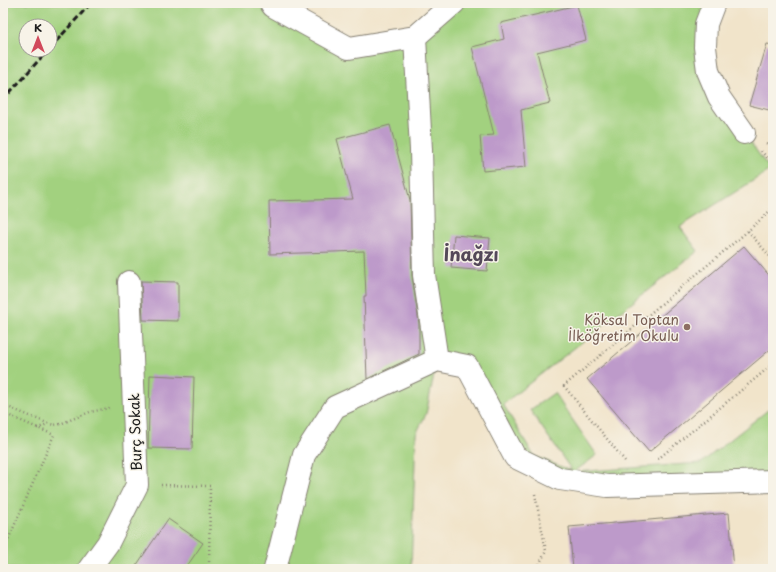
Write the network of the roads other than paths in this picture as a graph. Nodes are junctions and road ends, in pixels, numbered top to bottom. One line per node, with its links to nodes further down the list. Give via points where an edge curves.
1 (271, 3): 4 (street, via 349,48)
2 (454, 3): 4 (street)
3 (714, 3): 5 (street, via 706,24 708,71 719,97)
4 (415, 37): 7 (street, via 424,275)
5 (744, 133)
6 (129, 282): 9 (street, Burç Sokak, via 137,485 108,543)
7 (437, 360): 8 (street, via 467,366 516,457 560,479 607,486); 10 (street, via 335,407 304,455)
8 (773, 480)
9 (89, 569)
10 (275, 569)

